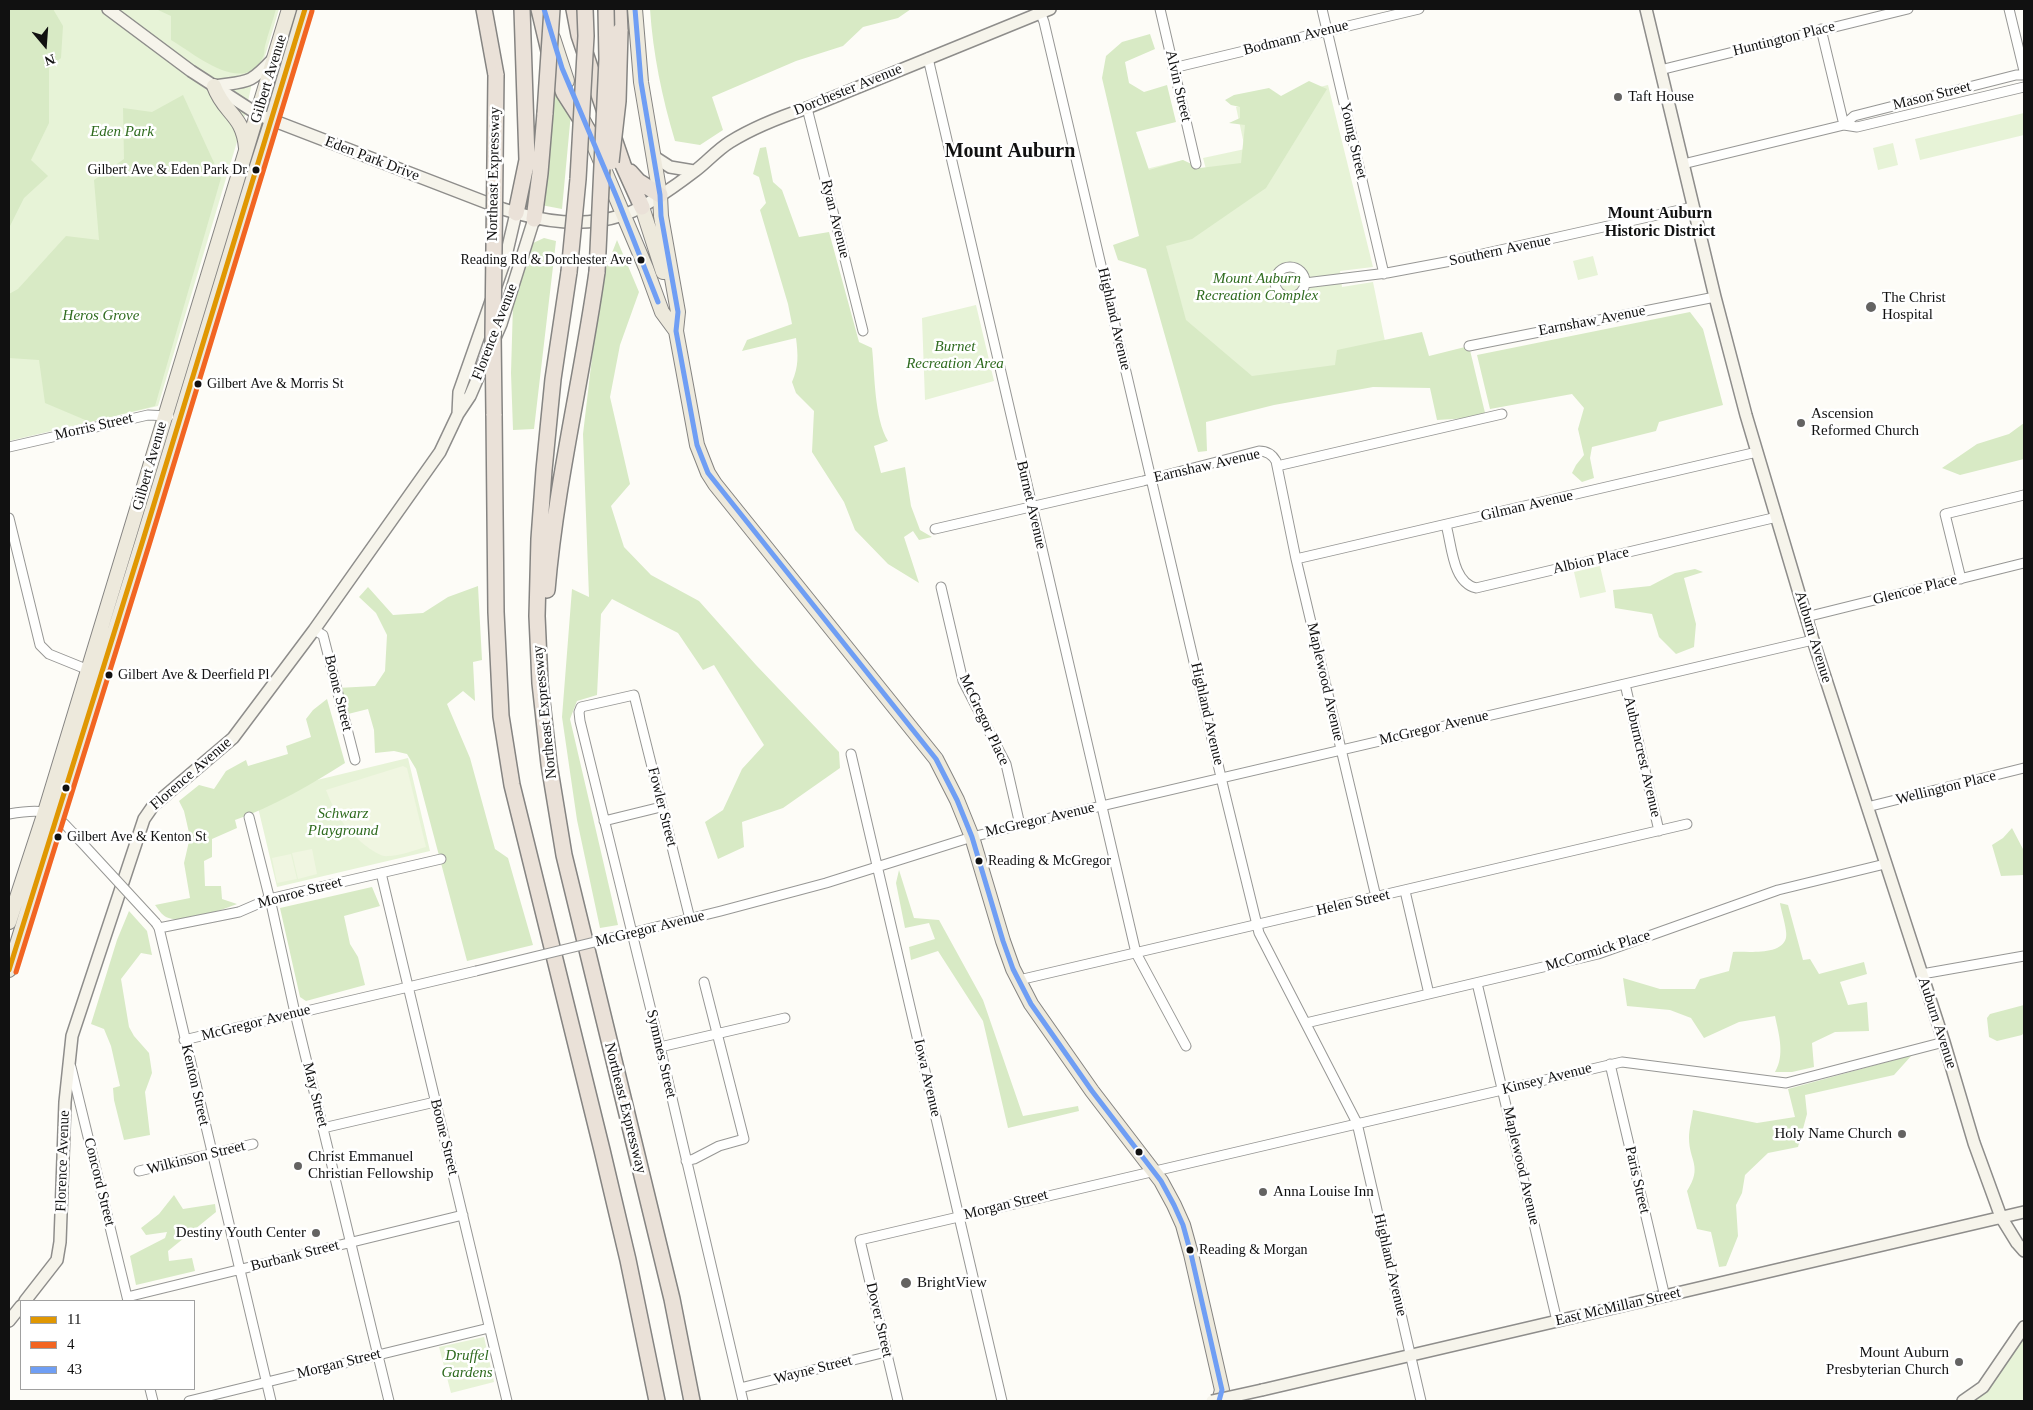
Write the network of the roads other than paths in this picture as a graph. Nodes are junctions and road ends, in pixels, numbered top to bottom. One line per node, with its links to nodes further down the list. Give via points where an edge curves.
1 (108, 9): 30 (street, Eden Park Drive)
2 (289, 9): 24 (main road, Gilbert Avenue)
3 (305, 9): 34 (main road, Gilbert Avenue)
4 (484, 9): 29 (highway)
5 (494, 9): 29 (highway, Northeast Expressway)
6 (522, 9): 46 (highway, via 527,160)
7 (538, 9): 36 (highway, via 552,64 564,93)
8 (544, 9): 36 (main road, via 562,68)
9 (552, 9): 48 (highway, bridge, via 546,113)
10 (574, 9): 41 (highway, via 591,75)
11 (585, 9): 79 (highway, Northeast Expressway, bridge, via 578,178 544,480 537,616)
12 (606, 9): 49 (highway, bridge, via 607,59)
13 (619, 9): 49 (highway, bridge, via 618,100)
14 (635, 9): 38 (main road, via 641,82)
15 (1160, 9): 26 (street, Alvin Street)
16 (1322, 9): 23 (street, Young Street)
17 (1419, 9): 23 (street, Bodmann Avenue)
18 (1646, 9): 27 (street, Auburn Avenue)
19 (1908, 9): 22 (street, Huntington Place)
20 (2009, 9): 28 (street)
21 (1043, 10): 25 (street, Dorchester Avenue); 64 (street, Highland Avenue)
22 (1821, 29): 27 (street, Huntington Place); 35 (street)
23 (1327, 31): 26 (street, Bodmann Avenue); 50 (street, Young Street)
24 (275, 57): 30 (street, via 248,82); 33 (main road, Gilbert Avenue)
25 (928, 58): 32 (street, Dorchester Avenue); 66 (street, Burnet Avenue)
26 (1173, 68): 39 (street, Alvin Street)
27 (1660, 70): 40 (street, Auburn Avenue)
28 (2024, 73): 35 (street, Mason Street, via 1854,116)
29 (496, 75): 164 (highway, Northeast Expressway, bridge, via 492,334 501,706 512,785 628,1260)
30 (214, 86): 33 (street, Eden Park Drive); 37 (main road, via 219,99 240,123)
31 (2024, 88): 35 (street, Mason Street, via 1857,127)
32 (806, 108): 42 (street, Dorchester Avenue, via 776,118 730,142); 55 (street, Ryan Avenue)
33 (259, 115): 34 (street, Eden Park Drive); 37 (main road, Gilbert Avenue)
34 (272, 120): 46 (street, Eden Park Drive); 60 (main road, Gilbert Avenue)
35 (1844, 125): 40 (street, Mason Street)
36 (588, 132): 47 (main road)
37 (247, 150): 59 (main road, Gilbert Avenue)
38 (653, 156): 42 (street, via 670,167); 43 (main road)
39 (1196, 164)
40 (1684, 164): 45 (street, Auburn Avenue)
41 (623, 165): 43 (highway, via 638,181); 44 (highway)
42 (694, 171): 43 (street, Dorchester Avenue)
43 (660, 195): 44 (street, Eden Park Drive); 53 (main road)
44 (642, 206): 47 (street, Eden Park Drive); 53 (main road, via 667,288)
45 (1693, 207): 50 (street, Southern Avenue); 52 (street, Auburn Avenue)
46 (516, 214): 48 (street, Eden Park Drive); 57 (street, Florence Avenue, via 503,267 459,392)
47 (624, 215): 48 (street, Eden Park Drive, via 575,222); 54 (main road, via 662,312)
48 (534, 219): 57 (street, Florence Avenue, via 501,324 470,396)
49 (596, 272): 79 (highway, via 582,370 552,531)
50 (1384, 274): 51 (street, Southern Avenue)
51 (1305, 283)
52 (1715, 297): 56 (street, Earnshaw Avenue); 62 (street, Auburn Avenue)
53 (676, 299): 54 (main road)
54 (676, 331): 97 (main road, via 697,445 708,473 936,759)
55 (863, 331)
56 (1469, 346)
57 (458, 414): 76 (street, Florence Avenue, via 440,452)
58 (1502, 414): 63 (street, Earnshaw Avenue)
59 (165, 415): 60 (street, Morris Street); 61 (street, Morris Street, via 148,415); 78 (main road, Gilbert Avenue)
60 (179, 419): 78 (main road, Gilbert Avenue)
61 (9, 447)
62 (1757, 452): 67 (street, Auburn Avenue); 69 (street, Gilman Avenue)
63 (1277, 466): 64 (street, Earnshaw Avenue, via 1274,456 1260,451); 71 (street, Maplewood Avenue)
64 (1152, 479): 66 (street, Earnshaw Avenue); 86 (street, Highland Avenue)
65 (2024, 495): 73 (street, via 1945,514)
66 (1031, 506): 70 (street, Earnshaw Avenue); 88 (street, Burnet Avenue)
67 (1777, 517): 69 (street, Albion Place, via 1476,588 1465,584 1458,573); 75 (street, Auburn Avenue)
68 (9, 518): 78 (street, via 40,645 49,654)
69 (1446, 525): 71 (street, Gilman Avenue)
70 (935, 529)
71 (1296, 559): 82 (street, Maplewood Avenue)
72 (2024, 563): 73 (street, Glencoe Place)
73 (1961, 579): 75 (street, Glencoe Place)
74 (941, 587): 95 (street, McGregor Place, via 963,681 1006,764)
75 (1806, 617): 77 (street, Auburn Avenue)
76 (314, 630): 84 (street, Boone Street, via 323,635); 127 (street, Florence Avenue, via 233,738 147,814 72,1036)
77 (1813, 640): 80 (street, McGregor Avenue); 89 (street, Auburn Avenue)
78 (94, 672): 91 (main road, Gilbert Avenue)
79 (540, 683): 165 (highway, Northeast Expressway, via 564,854 672,1299)
80 (1624, 684): 82 (street, McGregor Avenue); 96 (street, Auburncrest Avenue)
81 (581, 707): 87 (street, Fowler Street, via 634,695); 93 (street, Symmes Street, via 580,721)
82 (1341, 750): 86 (street, McGregor Avenue); 103 (street, Maplewood Avenue)
83 (851, 754): 100 (street, Iowa Avenue)
84 (355, 760)
85 (2024, 768): 89 (street, Wellington Place)
86 (1222, 778): 88 (street, McGregor Avenue); 107 (street, Highland Avenue)
87 (661, 806): 93 (street); 105 (street, Fowler Street)
88 (1102, 806): 95 (street, McGregor Avenue); 110 (street, Burnet Avenue)
89 (1867, 807): 99 (street, Auburn Avenue)
90 (9, 814): 91 (street, via 33,810)
91 (51, 815): 106 (main road, Gilbert Avenue); 108 (street, bridge, via 72,832); 112 (main road, Gilbert Avenue)
92 (249, 817): 104 (street, May Street)
93 (604, 821): 109 (street, Symmes Street)
94 (1687, 824): 96 (street, Helen Street)
95 (1020, 825): 97 (street, McGregor Avenue)
96 (1659, 830): 102 (street, Helen Street)
97 (972, 837): 100 (street, McGregor Avenue); 114 (main road, via 1002,941)
98 (441, 859): 101 (street, Monroe Street)
99 (1885, 864): 113 (street, Auburn Avenue); 116 (street, McCormick Place, via 1778,890 1598,954)
100 (878, 865): 105 (street, McGregor Avenue, via 826,883); 140 (street, Iowa Avenue)
101 (381, 873): 104 (street, Monroe Street); 117 (street, Boone Street)
102 (1405, 891): 103 (street, Helen Street); 118 (street)
103 (1376, 897): 107 (street, Helen Street)
104 (269, 899): 108 (street, Monroe Street, via 239,912); 119 (street, May Street)
105 (690, 919): 109 (street, McGregor Avenue)
106 (9, 922)
107 (1257, 925): 110 (street, Helen Street); 121 (street, Highland Avenue)
108 (158, 926): 123 (street, Kenton Street)
109 (632, 933): 117 (street, McGregor Avenue, bridge); 126 (street, Symmes Street)
110 (1136, 952): 114 (street, Helen Street); 125 (street, Burnet Avenue)
111 (2024, 956): 113 (street)
112 (9, 970)
113 (1922, 974): 124 (street, Auburn Avenue)
114 (1019, 980): 137 (main road, via 1045,1026)
115 (704, 982): 122 (street)
116 (1477, 983): 118 (street, McCormick Place); 129 (street, Maplewood Avenue)
117 (408, 986): 119 (street, McGregor Avenue); 130 (street, Boone Street)
118 (1429, 994): 121 (street, McCormick Place)
119 (296, 1013): 123 (street, McGregor Avenue); 132 (street, May Street)
120 (785, 1018): 122 (street)
121 (1306, 1023): 131 (street, Highland Avenue)
122 (716, 1034): 126 (street); 135 (street, via 744,1139)
123 (184, 1040): 134 (street, Kenton Street)
124 (1944, 1042): 128 (street, Kinsey Avenue, via 1786,1083 1622,1062); 141 (street, Auburn Avenue, via 1974,1143)
125 (1186, 1046)
126 (660, 1047): 135 (street, Symmes Street)
127 (70, 1062): 147 (street, Concord Street); 148 (street, Florence Avenue, via 57,1260)
128 (1610, 1064): 129 (street, Kinsey Avenue); 146 (street, Paris Street)
129 (1503, 1090): 131 (street, Kinsey Avenue); 151 (street, Maplewood Avenue)
130 (435, 1102): 132 (street); 139 (street, Boone Street)
131 (1358, 1123): 137 (street, Kinsey Avenue); 156 (street, Highland Avenue)
132 (323, 1128): 143 (street, May Street)
133 (253, 1144): 134 (street, Wilkinson Street)
134 (212, 1154): 136 (street, Wilkinson Street); 145 (street, Kenton Street)
135 (686, 1161): 158 (street, Symmes Street)
136 (139, 1171)
137 (1153, 1171): 140 (street, Morgan Street); 159 (main road, via 1174,1205 1192,1254)
138 (2024, 1212): 141 (street, East McMillan Street)
139 (463, 1215): 143 (street, Burbank Street); 153 (street, Boone Street)
140 (960, 1216): 142 (street, Morgan Street); 168 (street, Iowa Avenue)
141 (2001, 1217): 144 (street, Auburn Avenue); 146 (street, East McMillan Street)
142 (860, 1240): 154 (street, Dover Street)
143 (351, 1242): 145 (street, Burbank Street); 155 (street, May Street)
144 (2024, 1251)
145 (240, 1269): 147 (street, Burbank Street); 157 (street, Kenton Street)
146 (1665, 1296): 151 (street, East McMillan Street)
147 (128, 1299)
148 (27, 1300)
149 (20, 1307): 150 (street)
150 (9, 1321)
151 (1557, 1321): 156 (street, East McMillan Street)
152 (2024, 1327): 171 (street, via 1984,1387)
153 (489, 1328): 155 (street, Morgan Street); 163 (street, Boone Street)
154 (886, 1352): 158 (street, Wayne Street); 167 (street, Dover Street)
155 (378, 1355): 157 (street, Morgan Street); 162 (street, May Street)
156 (1410, 1355): 169 (street, East McMillan Street, bridge); 170 (street, Highland Avenue)
157 (266, 1382): 160 (street, Morgan Street); 161 (street, Kenton Street)
158 (740, 1388): 166 (street, Symmes Street)
159 (1222, 1397)
160 (189, 1401)
161 (271, 1401)
162 (389, 1401)
163 (507, 1401)
164 (657, 1401)
165 (692, 1401)
166 (744, 1401)
167 (898, 1401)
168 (1002, 1401)
169 (1212, 1401)
170 (1421, 1401)
171 (1963, 1401)

